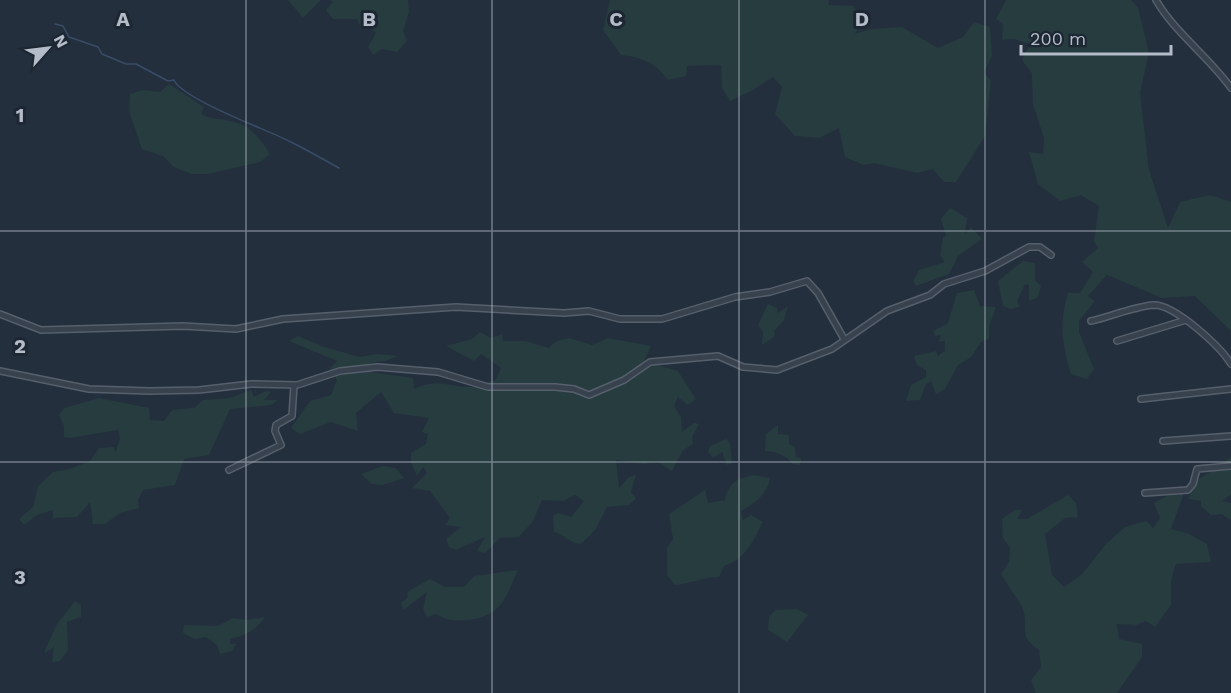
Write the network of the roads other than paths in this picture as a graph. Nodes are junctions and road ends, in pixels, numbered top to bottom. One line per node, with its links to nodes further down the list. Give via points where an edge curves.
1 (1156, 0): 2 (street)
2 (1231, 88)
3 (1050, 255): 7 (street, via 1040,247 1029,247 985,271 944,284 930,295 887,311)
4 (0, 314): 7 (street, via 41,330 183,326 236,329 283,319 456,307 564,314 589,311 620,319 662,319 725,299 807,281)
5 (1186, 320): 6 (street, via 1156,305); 8 (street); 9 (street, via 1220,346)
6 (1091, 321)
7 (844, 339): 11 (street, via 832,350 777,370 744,368 718,356 650,362 624,380 589,395 555,387 488,387 438,372 377,367 340,371)
8 (1118, 340)
9 (1231, 364)
10 (0, 371): 11 (street, via 89,389 186,391 251,384)
11 (294, 385): 17 (street, via 292,416 276,425 281,445)
12 (1231, 389): 13 (street)
13 (1141, 399)
14 (1231, 436): 15 (street)
15 (1163, 441)
16 (1231, 466): 18 (street, via 1197,470 1188,490)
17 (229, 470)
18 (1145, 493)

